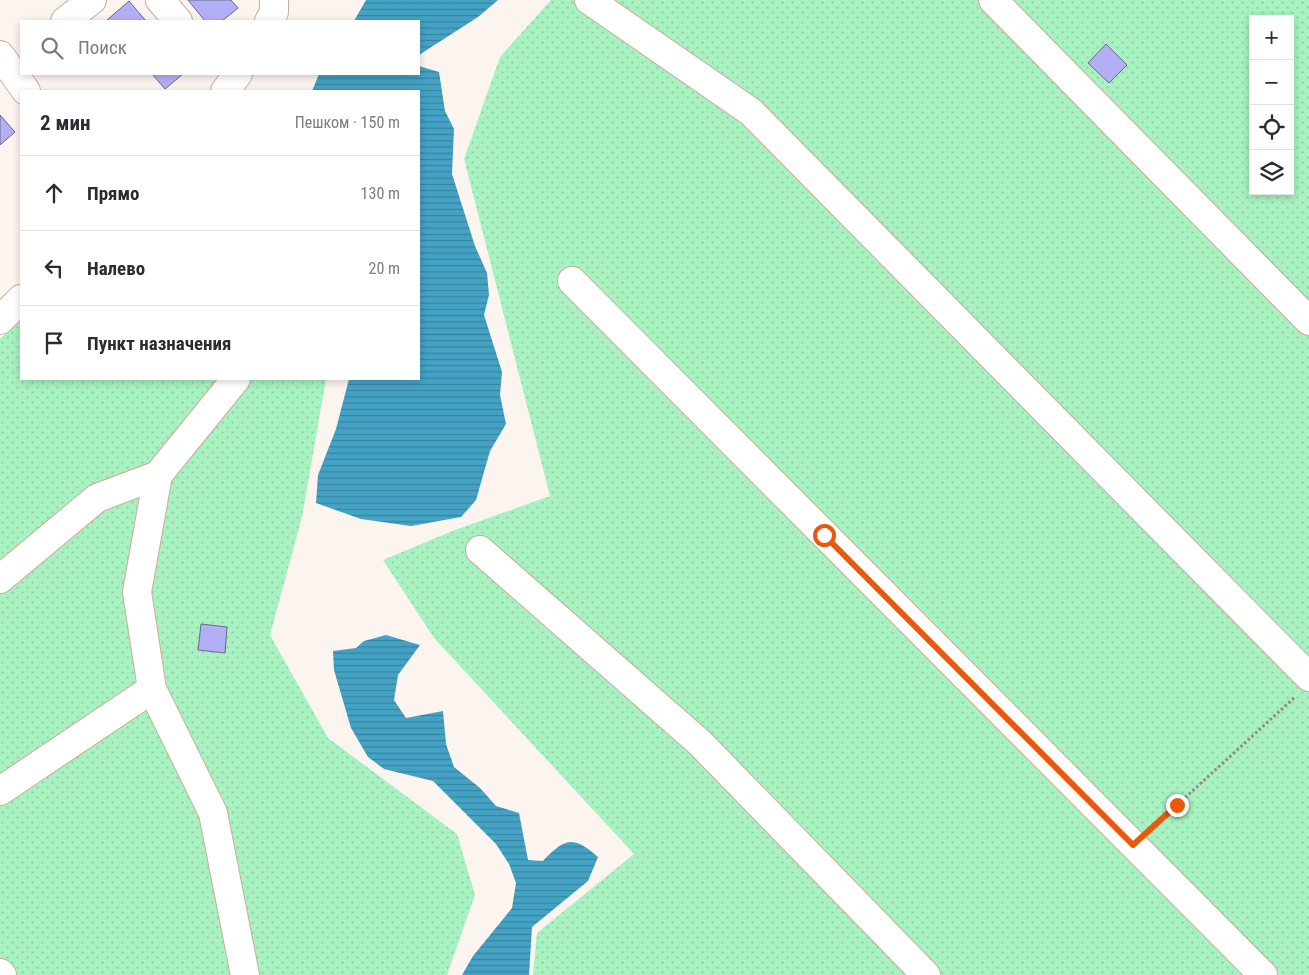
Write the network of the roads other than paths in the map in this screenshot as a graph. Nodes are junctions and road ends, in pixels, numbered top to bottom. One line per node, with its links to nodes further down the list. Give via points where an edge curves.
1 (92, 0): 6 (street)
2 (160, 0): 7 (street)
3 (274, 0): 8 (street, via 274,12)
4 (588, 0): 19 (street, via 751,112)
5 (993, 0): 14 (street)
6 (67, 20)
7 (177, 20)
8 (270, 20)
9 (10, 60): 10 (street)
10 (25, 90)
11 (572, 281): 24 (street)
12 (20, 300): 13 (street)
13 (0, 320)
14 (1309, 321)
15 (235, 380): 16 (street)
16 (158, 475): 18 (street, via 97,498); 20 (street, via 137,592)
17 (480, 550): 23 (street, via 700,743)
18 (0, 578)
19 (1305, 684)
20 (152, 689): 21 (street); 22 (street, via 213,813)
21 (0, 791)
22 (245, 975)
23 (926, 975)
24 (1263, 975)

